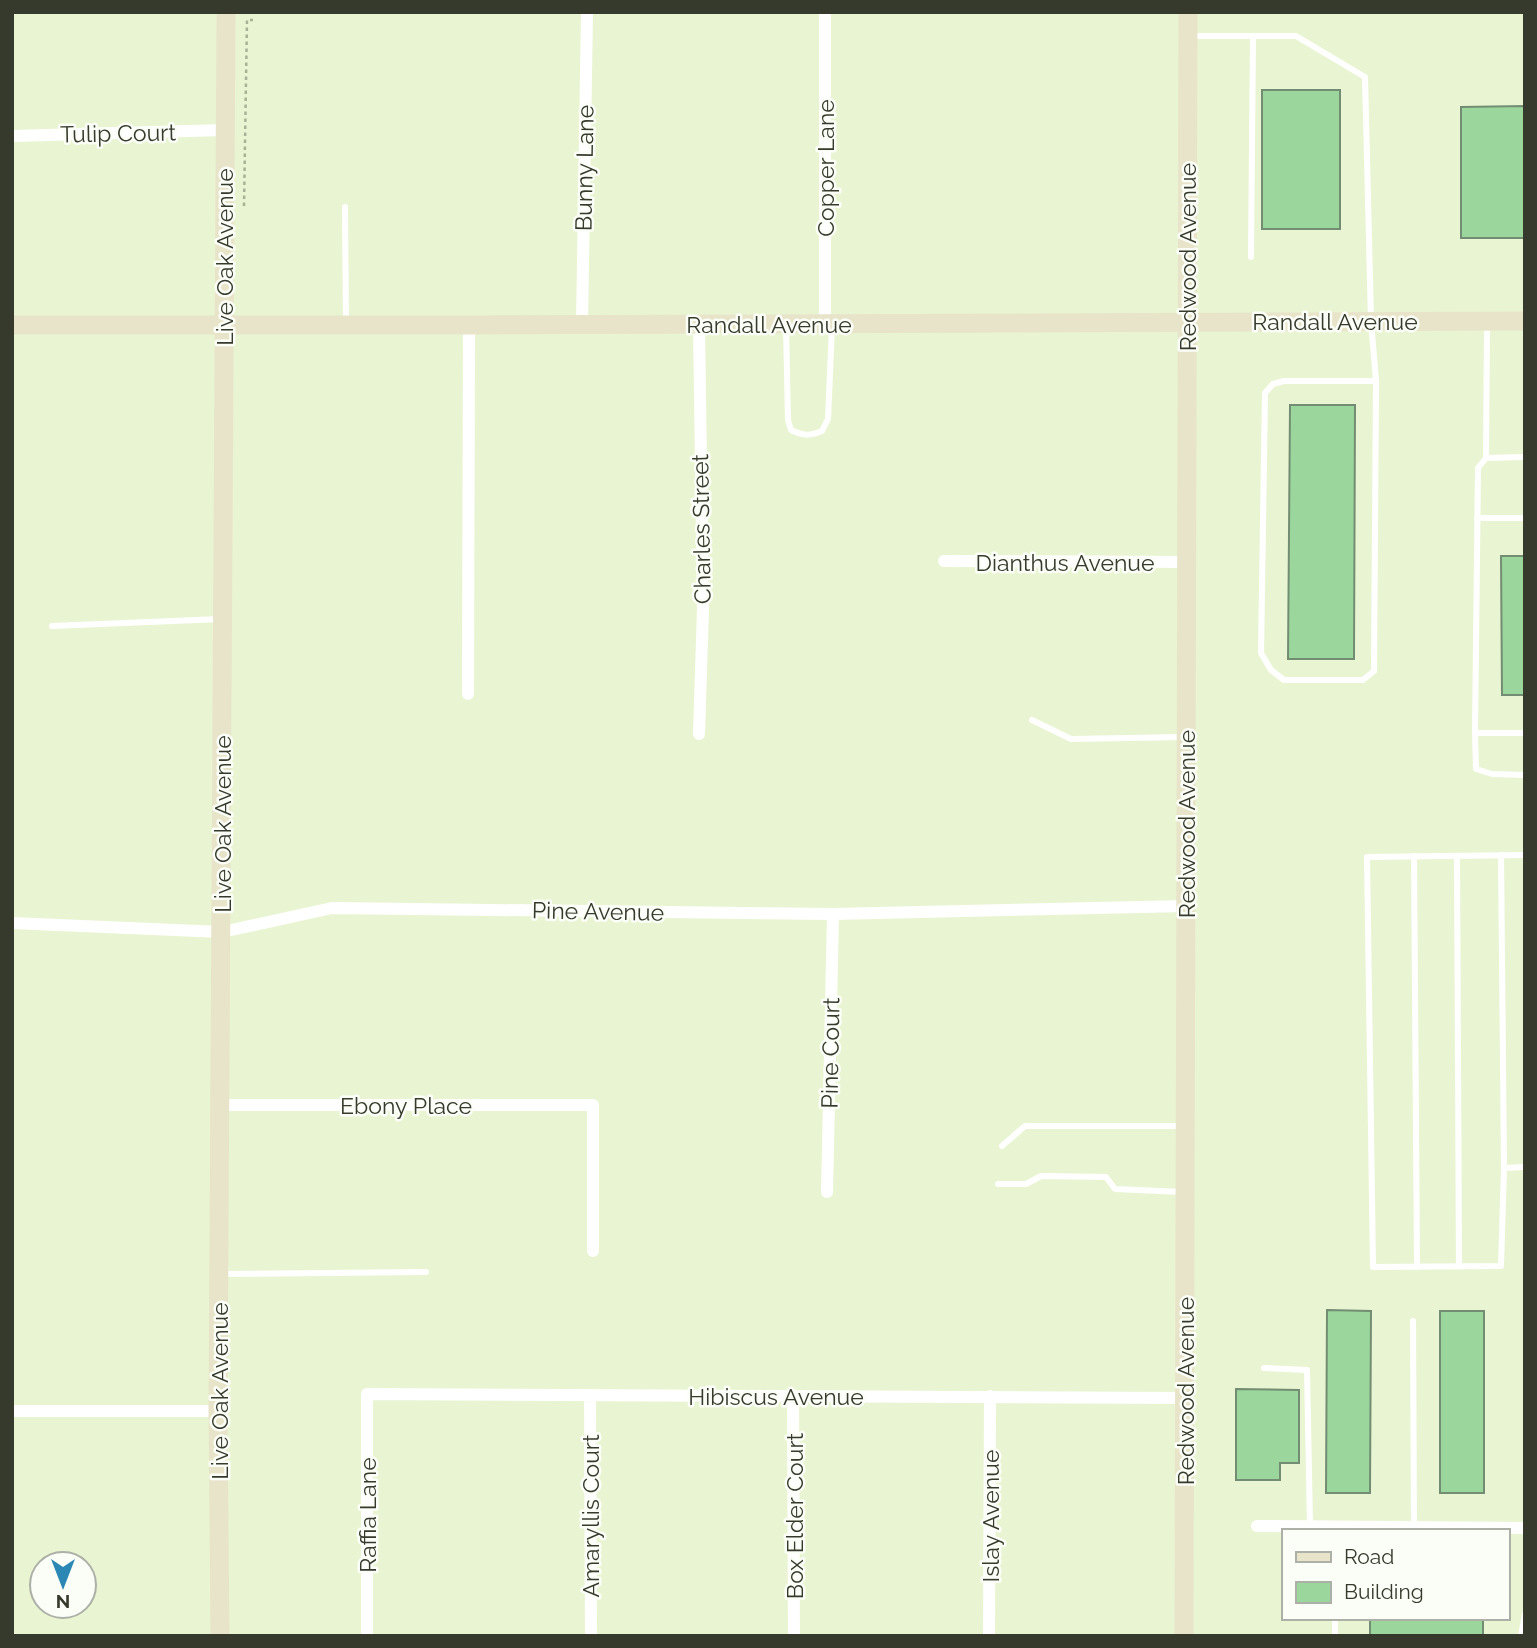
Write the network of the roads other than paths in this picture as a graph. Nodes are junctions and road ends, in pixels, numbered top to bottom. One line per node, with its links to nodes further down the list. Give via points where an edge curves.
1 (226, 12): 7 (street, Live Oak Avenue)
2 (587, 12): 17 (street, Bunny Lane)
3 (825, 12): 20 (street, Copper Lane)
4 (1188, 12): 5 (street, Redwood Avenue)
5 (1188, 36): 6 (lane); 14 (street, Redwood Avenue)
6 (1253, 36): 10 (lane); 11 (lane, via 1296,36 1365,77)
7 (225, 130): 8 (street, Tulip Court); 16 (street, Live Oak Avenue)
8 (12, 136)
9 (345, 207): 21 (lane)
10 (1251, 257)
11 (1371, 321): 12 (street, Randall Avenue); 14 (street, Randall Avenue); 23 (lane)
12 (1487, 321): 13 (street, Randall Avenue); 25 (lane)
13 (1525, 321)
14 (1187, 322): 20 (street, Randall Avenue); 29 (street, Redwood Avenue)
15 (12, 324): 16 (street, Randall Avenue)
16 (224, 324): 21 (street, Randall Avenue); 30 (street, Live Oak Avenue)
17 (582, 324): 18 (street, Randall Avenue); 22 (street, Randall Avenue)
18 (699, 324): 19 (street, Randall Avenue); 36 (street, Charles Street, via 703,608)
19 (786, 324): 20 (street, Randall Avenue); 20 (lane, via 788,420 791,430 812,435 822,431 828,419)
20 (829, 324)
21 (346, 325): 22 (street, Randall Avenue)
22 (469, 325): 32 (street)
23 (1376, 381): 23 (lane, via 1374,671 1363,680 1284,680 1270,670 1261,653 1265,393 1284,381)
24 (1525, 457): 25 (lane)
25 (1486, 458): 26 (lane, via 1478,468)
26 (1477, 518): 27 (lane); 34 (lane)
27 (1525, 518)
28 (944, 561): 29 (street, Dianthus Avenue)
29 (1187, 562): 37 (street, Redwood Avenue)
30 (223, 619): 31 (lane); 46 (street, Live Oak Avenue)
31 (52, 626)
32 (468, 694)
33 (1032, 720): 37 (lane, via 1071,739)
34 (1475, 733): 35 (lane); 38 (lane, via 1476,769)
35 (1525, 733)
36 (699, 734)
37 (1186, 737): 43 (street, Redwood Avenue)
38 (1525, 775)
39 (1501, 855): 40 (lane); 42 (lane); 51 (lane)
40 (1525, 855)
41 (1414, 856): 42 (lane); 56 (lane); 56 (lane, via 1367,857 1373,1267)
42 (1457, 856): 57 (lane)
43 (1186, 906): 44 (street, Pine Avenue); 48 (street, Redwood Avenue)
44 (833, 914): 46 (street, Pine Avenue, via 332,908); 53 (street, Pine Court)
45 (12, 923): 46 (street, Pine Avenue)
46 (222, 932): 47 (street, Live Oak Avenue)
47 (220, 1105): 55 (street, Ebony Place, via 593,1105); 59 (street, Live Oak Avenue)
48 (1185, 1126): 49 (lane, via 1025,1126); 54 (street, Redwood Avenue)
49 (1002, 1146)
50 (1525, 1167): 51 (lane)
51 (1504, 1168): 57 (lane, via 1501,1266)
52 (998, 1184): 54 (lane, via 1026,1184 1041,1176 1107,1177 1115,1189)
53 (827, 1192)
54 (1185, 1192): 66 (street, Redwood Avenue)
55 (593, 1251)
56 (1417, 1266): 57 (lane)
57 (1458, 1266)
58 (426, 1272): 59 (lane)
59 (219, 1274): 68 (street, Live Oak Avenue)
60 (1413, 1321): 71 (lane)
61 (1264, 1368): 70 (lane, via 1307,1370)
62 (367, 1394): 64 (street, Hibiscus Avenue); 76 (street, Raffia Lane)
63 (793, 1395): 64 (street, Hibiscus Avenue); 65 (street, Hibiscus Avenue); 78 (street, Box Elder Court)
64 (590, 1396): 77 (street, Amaryllis Court)
65 (990, 1396): 66 (street, Hibiscus Avenue); 79 (street, Islay Avenue)
66 (1185, 1398): 80 (street, Redwood Avenue)
67 (12, 1410): 68 (street)
68 (218, 1411): 75 (street, Live Oak Avenue)
69 (1257, 1526): 70 (street)
70 (1311, 1526): 73 (street)
71 (1414, 1527): 72 (street); 73 (street)
72 (1525, 1528)
73 (1335, 1529)
74 (1525, 1614): 81 (lane)
75 (220, 1636)
76 (367, 1636)
77 (591, 1636)
78 (794, 1636)
79 (989, 1636)
80 (1184, 1636)
81 (1521, 1636)

